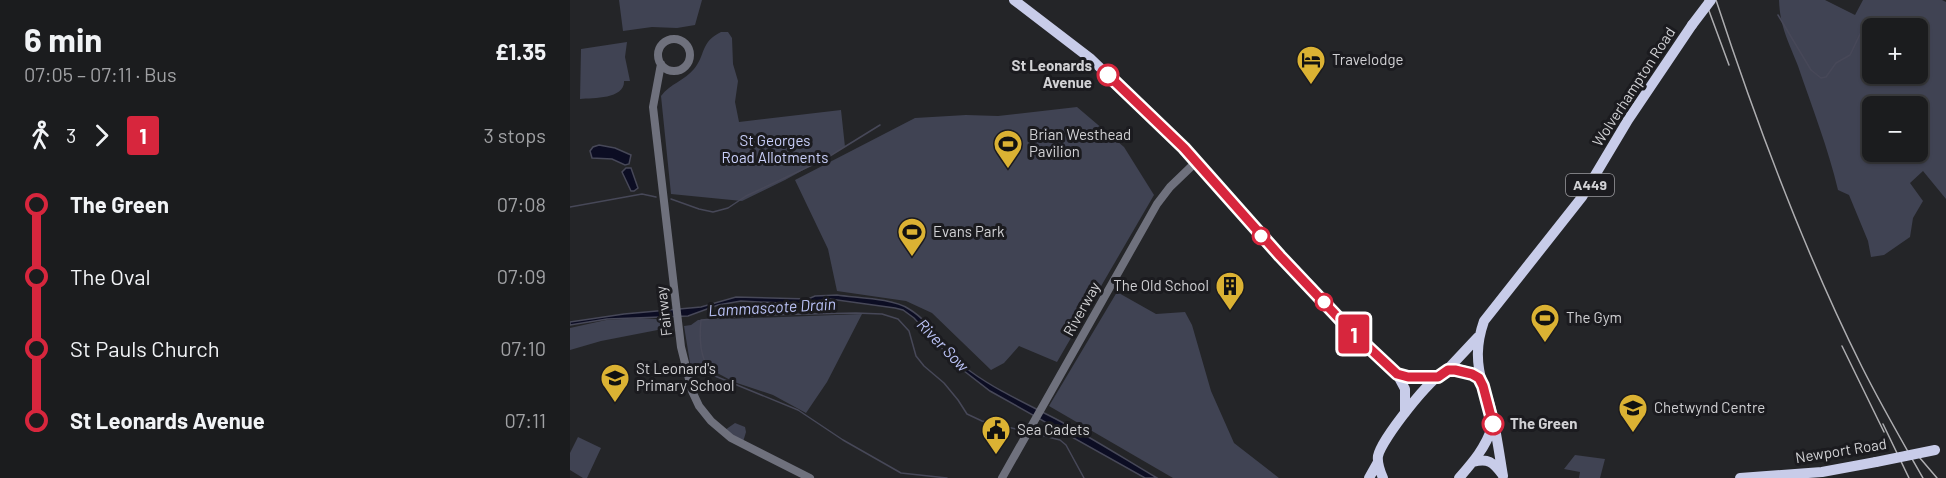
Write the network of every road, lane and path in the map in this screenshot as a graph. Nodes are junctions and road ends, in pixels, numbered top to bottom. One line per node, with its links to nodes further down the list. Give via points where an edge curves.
1 (1014, 0): 6 (highway, via 1091,59)
2 (1712, 0): 7 (highway, Wolverhampton Road / A449, bridge, via 1642,97 1582,197 1488,315)
3 (661, 64): 4 (street); 4 (street, via 660,46 669,39 682,41 689,57 683,67); 5 (street, Fairway)
4 (674, 70): 5 (street)
5 (659, 80): 19 (street, Fairway, via 653,107 687,378 699,406 711,421 743,445)
6 (1196, 162): 9 (highway, via 1349,329); 20 (street, Riverway, via 1157,204)
7 (1478, 337): 8 (highway, Wolverhampton Road / A449); 11 (highway, Wolverhampton Road / A449)
8 (1448, 370): 10 (highway, Wolverhampton Road); 11 (highway, via 1472,374)
9 (1397, 374): 10 (highway); 12 (highway, via 1405,389)
10 (1438, 377): 12 (highway, Wolverhampton Road)
11 (1483, 386): 13 (highway, Wolverhampton Road)
12 (1405, 413): 15 (highway, Wolverhampton Road, via 1387,437)
13 (1493, 424): 16 (highway, via 1488,440); 18 (highway)
14 (1940, 449): 17 (highway, Newport Road, bridge)
15 (1378, 462): 21 (highway, Wolverhampton Road); 22 (highway)
16 (1473, 462): 18 (highway, via 1489,460); 23 (highway)
17 (1832, 474): 24 (highway, Newport Road)
18 (1504, 477)
19 (810, 478)
20 (1002, 478)
21 (1370, 478)
22 (1383, 478)
23 (1459, 478)
24 (1740, 478)

